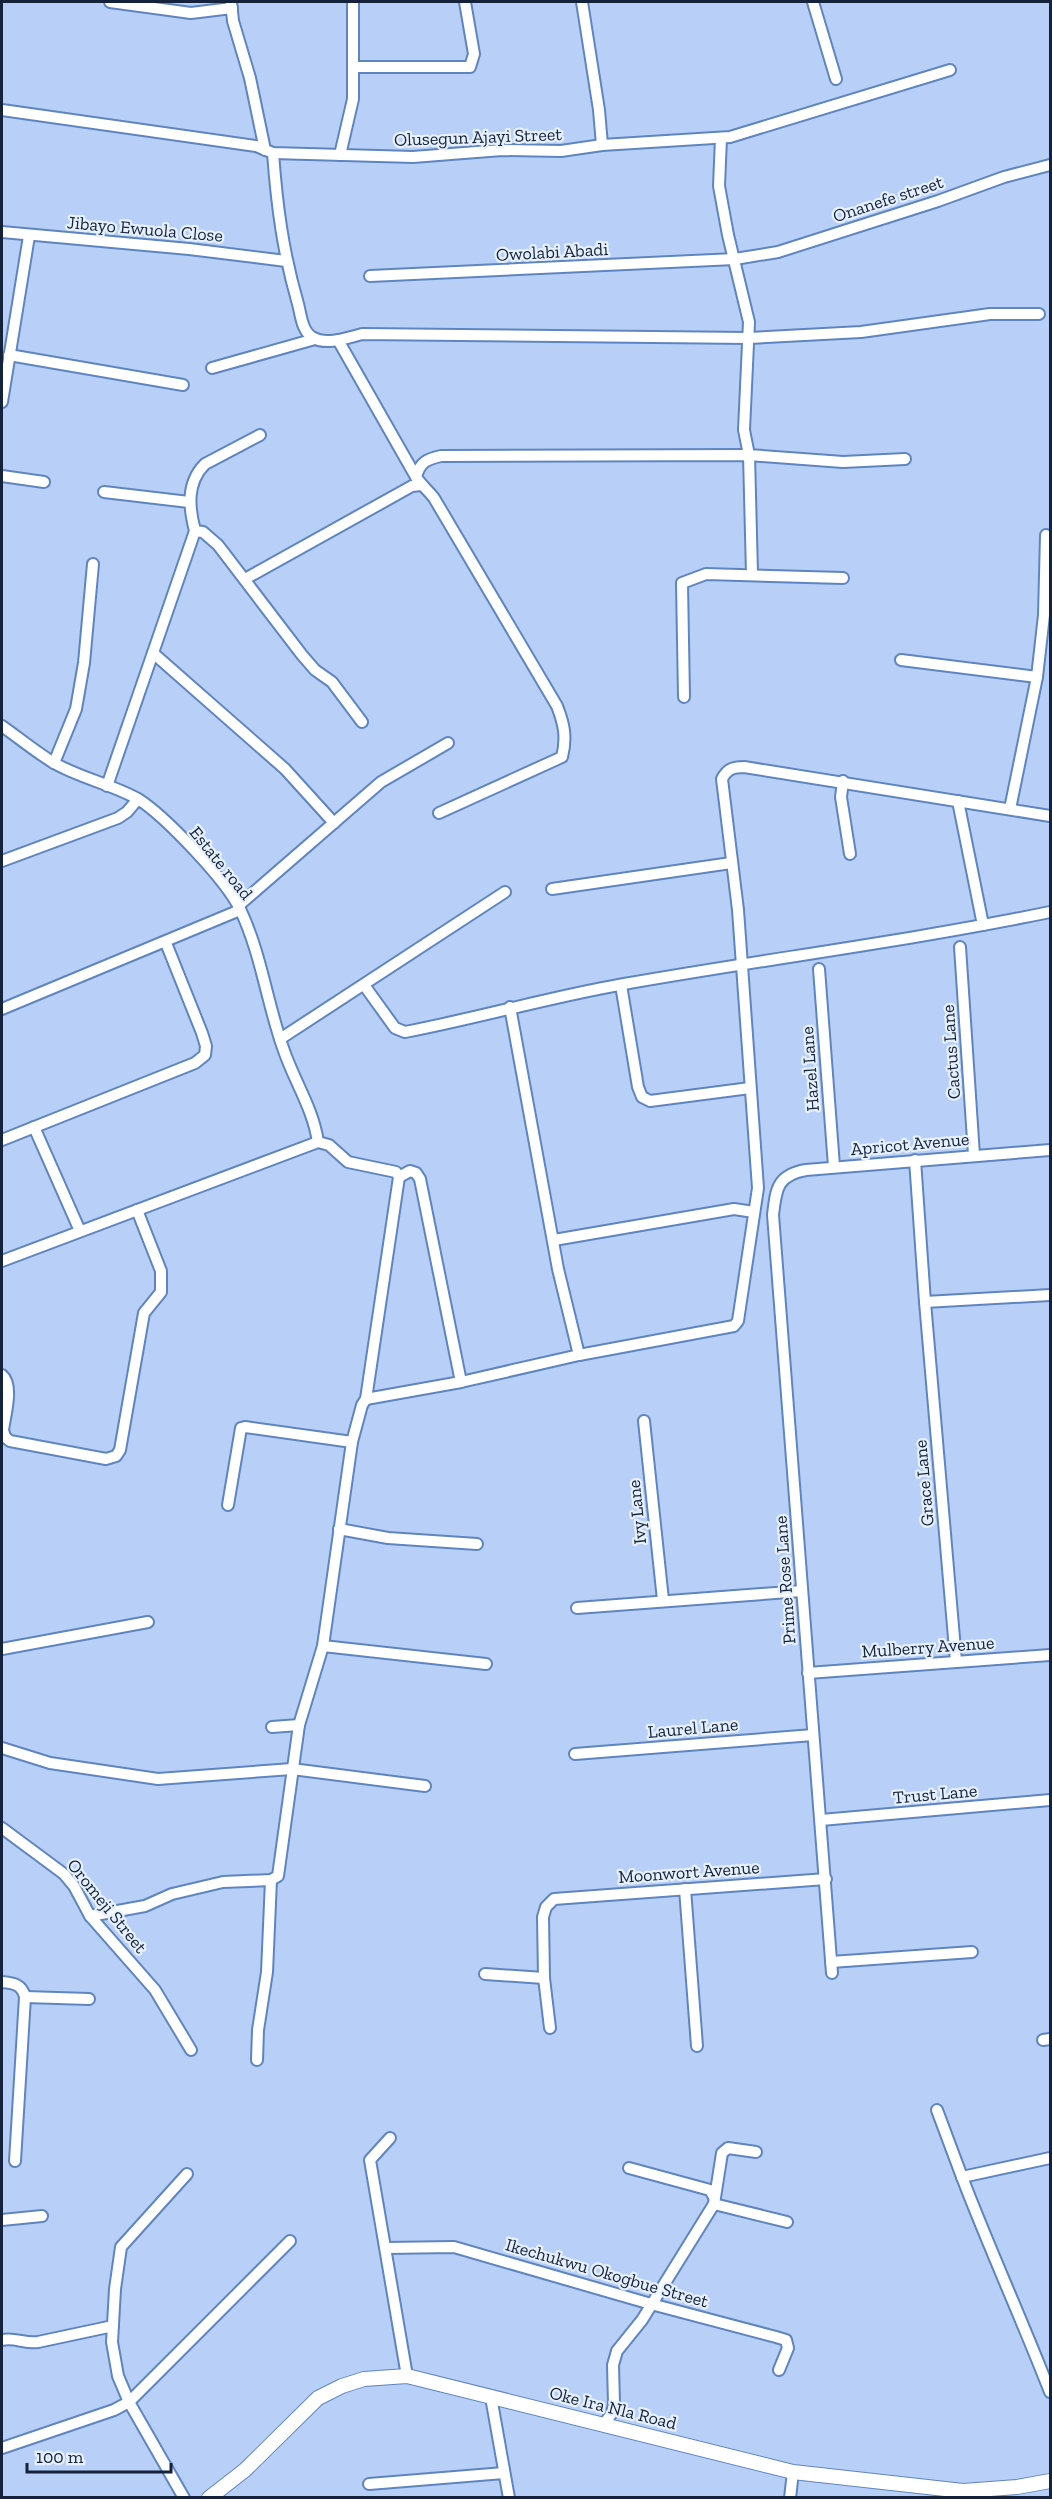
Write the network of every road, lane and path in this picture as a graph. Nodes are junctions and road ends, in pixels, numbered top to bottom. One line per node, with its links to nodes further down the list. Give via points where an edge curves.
1 (110, 2): 6 (street, via 191,13)
2 (353, 2): 7 (street)
3 (465, 2): 7 (street, via 474,54 470,67)
4 (582, 2): 12 (street)
5 (813, 2): 9 (street)
6 (231, 5): 13 (street)
7 (353, 67): 14 (street, via 353,99)
8 (950, 70): 11 (street, Olusegun Ajayi Street)
9 (836, 79)
10 (2, 110): 13 (street, Olusegun Ajayi Street, via 256,146)
11 (721, 138): 12 (street, Olusegun Ajayi Street); 18 (street, via 719,186)
12 (602, 145): 14 (street, Olusegun Ajayi Street, via 561,151 502,150 429,157)
13 (269, 152): 14 (street, Olusegun Ajayi Street); 19 (street)
14 (340, 155)
15 (1050, 165): 18 (street, Onanefe street, via 778,252)
16 (2, 232): 17 (street, Jibayo Ewuola Close)
17 (29, 236): 19 (street, Jibayo Ewuola Close); 25 (street)
18 (735, 259): 20 (street, Owolabi Abadi); 22 (street)
19 (286, 261): 23 (street, via 305,328)
20 (370, 276)
21 (1040, 314): 22 (street, via 990,314 861,332)
22 (749, 338): 24 (street, via 362,334); 30 (street, via 744,430)
23 (315, 339): 24 (street); 26 (street)
24 (339, 340): 33 (street)
25 (9, 355): 27 (street); 28 (street)
26 (212, 368)
27 (183, 385)
28 (2, 402)
29 (260, 435): 36 (street, via 205,464 198,471)
30 (749, 455): 31 (street, via 843,462); 33 (street, via 441,456 419,465); 40 (street)
31 (905, 459)
32 (2, 476): 34 (street)
33 (419, 481): 42 (street); 56 (street, via 434,498 556,706 565,728 562,757)
34 (44, 482)
35 (104, 492): 36 (street)
36 (189, 502): 37 (street)
37 (195, 531): 42 (street, via 209,537); 43 (street)
38 (1046, 535): 45 (street, via 1044,615)
39 (93, 564): 50 (street, via 76,709)
40 (752, 574): 41 (street); 46 (street, via 706,574 682,583)
41 (843, 578)
42 (245, 579): 47 (street, via 302,655 332,682)
43 (153, 653): 52 (street); 58 (street, via 285,770)
44 (901, 660): 45 (street)
45 (1037, 677): 55 (street)
46 (684, 697)
47 (362, 722)
48 (2, 726): 50 (street, Estate road)
49 (448, 743): 58 (street, via 381,782)
50 (54, 763): 52 (street, Estate road)
51 (843, 781): 54 (street); 59 (street, via 841,796); 61 (street, via 744,767 726,771 722,779)
52 (107, 786): 53 (street, Estate road)
53 (138, 800): 60 (street, via 118,818); 64 (street, Estate road, via 186,842)
54 (958, 801): 55 (street); 66 (street)
55 (1010, 809): 57 (street)
56 (439, 813)
57 (1050, 816)
58 (334, 823): 64 (street)
59 (850, 854)
60 (2, 861)
61 (731, 863): 62 (street); 69 (street)
62 (552, 889)
63 (505, 892): 71 (street)
64 (239, 908): 67 (street); 75 (street, Estate road)
65 (1050, 912): 66 (street)
66 (983, 925): 69 (street)
67 (166, 943): 74 (street); 77 (street, via 202,1033 205,1055 195,1063)
68 (960, 947): 81 (street, Cactus Lane)
69 (741, 964): 72 (street); 76 (street)
70 (819, 969): 83 (street, Hazel Lane)
71 (364, 985): 73 (street, via 395,1028 405,1032); 75 (street)
72 (621, 985): 73 (street); 76 (street, via 642,1097 650,1101)
73 (510, 1007): 89 (street)
74 (2, 1009)
75 (280, 1039): 79 (street, Estate road, via 315,1120)
76 (750, 1088): 87 (street, via 758,1188)
77 (34, 1127): 78 (street); 88 (street)
78 (2, 1140)
79 (318, 1142): 84 (street, via 328,1145 348,1162 396,1172); 86 (street)
80 (1050, 1150): 81 (street, Apricot Avenue)
81 (974, 1155): 82 (street, Apricot Avenue)
82 (915, 1160): 83 (street, Apricot Avenue); 92 (street, Grace Lane)
83 (834, 1166): 85 (street, Apricot Avenue, via 795,1172)
84 (399, 1177): 95 (street, via 410,1172 420,1179); 96 (street)
85 (778, 1185): 102 (street, Prime Rose Lane, via 773,1215)
86 (136, 1210): 88 (street); 94 (street, via 162,1280 161,1292 144,1313 116,1456 106,1459 10,1441 3,1430 8,1387)
87 (754, 1212): 89 (street, via 734,1209); 93 (street, via 738,1321 734,1326)
88 (80, 1231): 90 (street)
89 (554, 1240): 93 (street)
90 (2, 1261)
91 (1050, 1295): 92 (street)
92 (925, 1302): 109 (street, Grace Lane)
93 (579, 1355): 95 (street)
94 (2, 1375)
95 (460, 1382): 96 (street)
96 (366, 1399): 98 (street)
97 (644, 1421): 103 (street, Ivy Lane)
98 (352, 1442): 99 (street, via 241,1428); 100 (street)
99 (228, 1505)
100 (339, 1529): 101 (street, via 388,1538); 106 (street)
101 (477, 1544)
102 (802, 1591): 103 (street); 111 (street, Prime Rose Lane)
103 (663, 1600): 104 (street)
104 (578, 1608)
105 (148, 1622): 107 (street)
106 (323, 1646): 110 (street); 112 (street)
107 (2, 1649)
108 (1050, 1654): 109 (street, Mulberry Avenue)
109 (956, 1661): 111 (street, Mulberry Avenue)
110 (486, 1664)
111 (808, 1673): 114 (street, Prime Rose Lane)
112 (299, 1725): 113 (street); 117 (street)
113 (272, 1727)
114 (813, 1735): 116 (street, Laurel Lane); 120 (street, Prime Rose Lane)
115 (2, 1748): 117 (street, via 50,1763 158,1779)
116 (575, 1754)
117 (292, 1769): 118 (street); 123 (street, via 278,1876)
118 (425, 1786)
119 (1050, 1800): 120 (street, Trust Lane)
120 (821, 1820): 122 (street, Prime Rose Lane)
121 (2, 1828): 125 (street, Oromeji Street, via 64,1874)
122 (826, 1879): 124 (street, Moonwort Avenue); 126 (street, Prime Rose Lane, via 832,1967)
123 (271, 1880): 125 (street, via 223,1882 172,1894 145,1906); 135 (street, via 267,1972)
124 (685, 1889): 128 (street, Moonwort Avenue, via 555,1899 546,1906 543,1917); 133 (street)
125 (90, 1916): 134 (street, Oromeji Street, via 155,1990)
126 (972, 1952)
127 (485, 1974): 128 (street)
128 (544, 1978): 132 (street)
129 (2, 1982): 130 (street, via 18,1984)
130 (25, 1996): 131 (street); 140 (street)
131 (89, 1999)
132 (550, 2028)
133 (697, 2046)
134 (191, 2050)
135 (257, 2060)
136 (937, 2110): 143 (street)
137 (390, 2138): 149 (street, via 370,2160)
138 (756, 2152): 144 (street, via 724,2149)
139 (1050, 2158): 143 (street)
140 (15, 2161)
141 (629, 2168): 144 (street, via 710,2190)
142 (187, 2174): 151 (street, via 121,2247)
143 (962, 2177): 155 (street)
144 (714, 2200): 147 (street); 150 (street)
145 (42, 2216): 146 (street)
146 (2, 2220)
147 (787, 2222)
148 (290, 2241): 157 (street)
149 (386, 2248): 150 (street, Ikechukwu Okogbue Street, via 454,2247); 154 (street)
150 (651, 2304): 153 (street, Ikechukwu Okogbue Street, via 786,2340 788,2348); 158 (street, via 617,2351 613,2365 614,2404)
151 (113, 2325): 152 (street, via 28,2344 17,2339); 157 (street, via 114,2360)
152 (2, 2340)
153 (779, 2370)
154 (407, 2376): 156 (street, Oke Ira Nla Road); 166 (street, Oke Ira Nla Road, via 364,2379 318,2398 245,2470)
155 (1050, 2392)
156 (491, 2397): 158 (street, Oke Ira Nla Road); 161 (street)
157 (129, 2402): 159 (street); 165 (street)
158 (604, 2424): 160 (street, Oke Ira Nla Road)
159 (2, 2448)
160 (793, 2472): 164 (street, Oke Ira Nla Road); 168 (street)
161 (504, 2473): 163 (street); 167 (street)
162 (1050, 2481): 164 (street, Oke Ira Nla Road)
163 (369, 2484)
164 (964, 2494)
165 (184, 2498)
166 (209, 2498)
167 (509, 2498)
168 (790, 2498)

